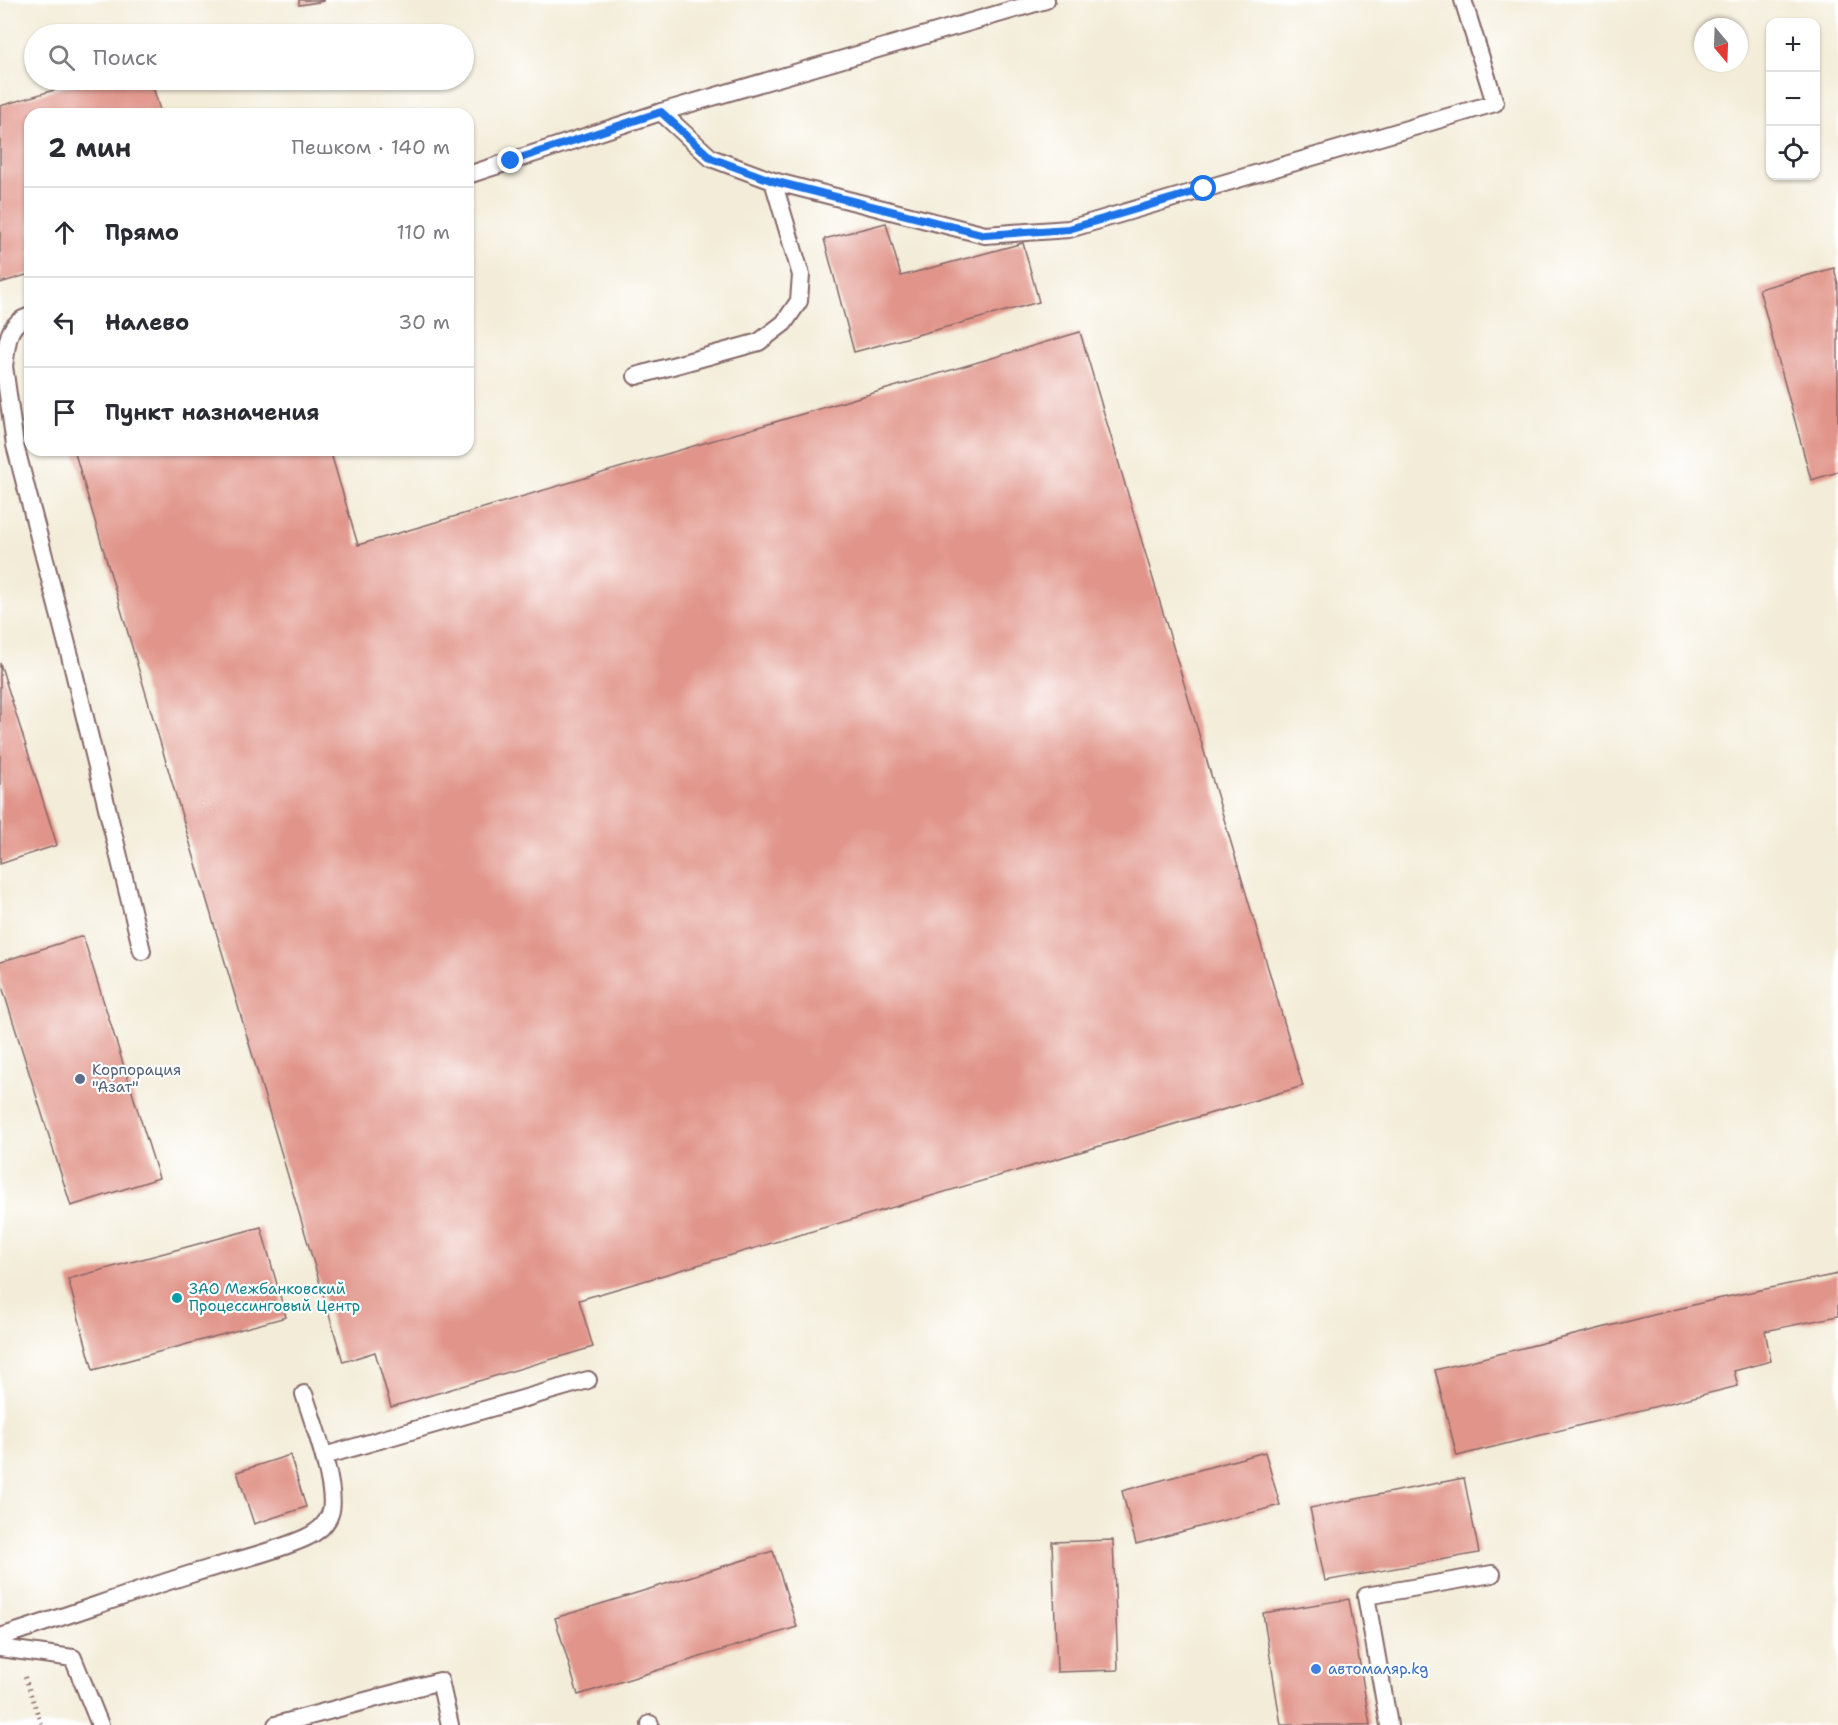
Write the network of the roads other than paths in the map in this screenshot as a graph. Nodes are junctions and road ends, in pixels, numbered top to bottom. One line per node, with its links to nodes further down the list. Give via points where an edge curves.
1 (1046, 0): 3 (lane)
2 (1463, 0): 5 (lane, via 1495,103 1069,229 985,235)
3 (661, 112): 4 (lane); 5 (lane, via 711,158)
4 (474, 173)
5 (773, 181): 8 (lane, via 801,275 799,301 784,323 759,342)
6 (24, 318): 7 (lane, via 12,328)
7 (2, 368): 9 (lane, via 15,445)
8 (636, 376)
9 (142, 951)
10 (588, 1380): 12 (lane)
11 (304, 1394): 12 (lane)
12 (324, 1456): 14 (lane, via 332,1502 323,1527 305,1537)
13 (1492, 1574): 19 (lane, via 1366,1596)
14 (0, 1638)
15 (0, 1648): 16 (lane, via 73,1658)
16 (100, 1725)
17 (276, 1725): 18 (lane, via 440,1681)
18 (450, 1725)
19 (1389, 1725)

